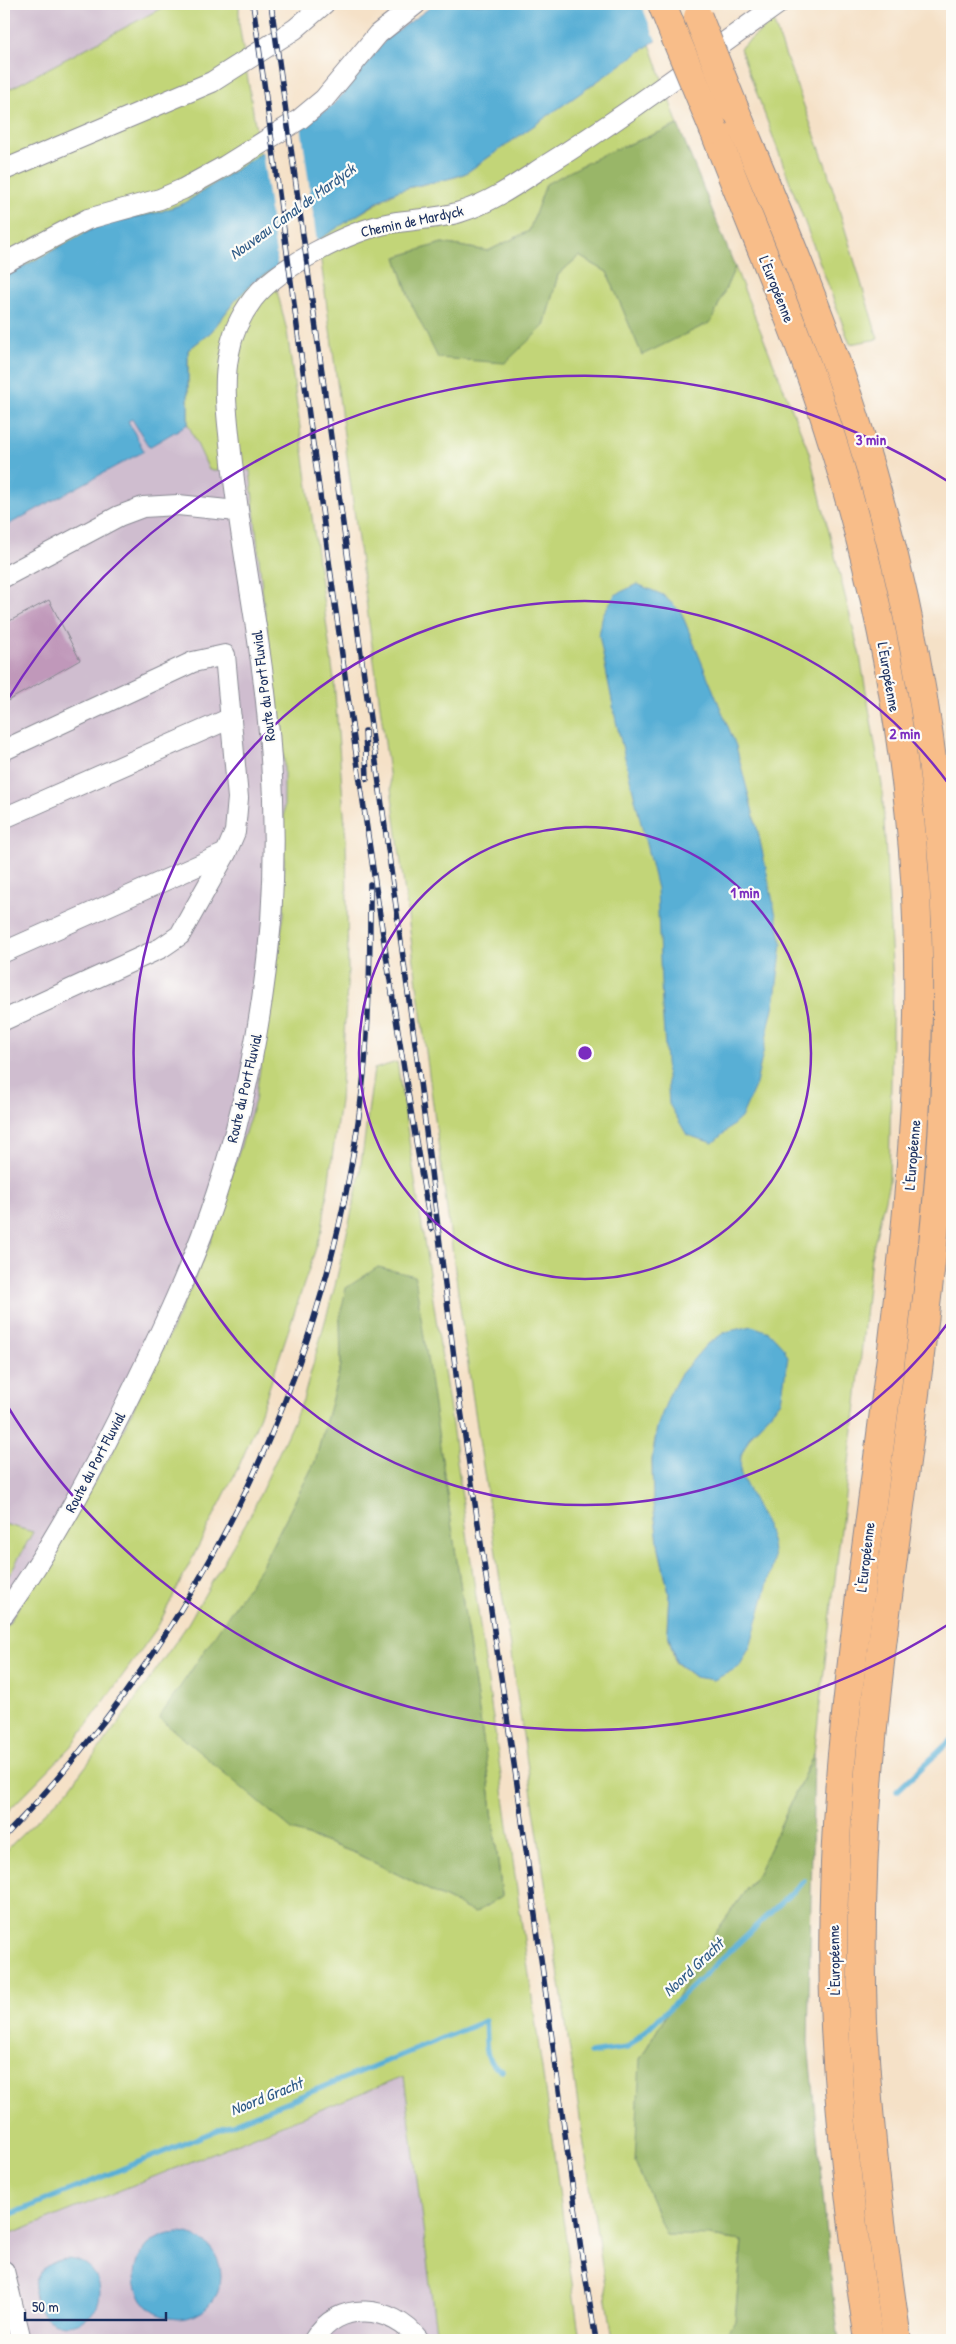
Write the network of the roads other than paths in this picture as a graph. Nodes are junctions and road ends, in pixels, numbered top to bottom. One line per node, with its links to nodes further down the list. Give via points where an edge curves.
1 (324, 4): 6 (street, via 295,29 212,82)
2 (416, 4): 7 (street, via 378,34 324,99 300,119 183,189 160,199 88,219)
3 (662, 4): 21 (highway, L'Européenne, bridge, via 805,360 847,492 888,664 915,872 919,1028 912,1166 846,1713 834,1886 837,2068)
4 (692, 4): 22 (highway, L'Européenne, bridge, via 830,345 876,490 916,663 930,749 942,866 948,979 943,1129 932,1248 876,1701 863,1892 867,2083 878,2200)
5 (778, 4): 8 (street, Chemin de Mardyck, via 578,145 493,199 453,214 390,223 352,234 328,245 264,287 243,315 233,336 227,361)
6 (4, 170)
7 (4, 263)
8 (237, 511): 9 (street, via 178,505 144,507 119,516); 16 (street, Route du Port Fluvial, via 263,679 274,839 264,991 252,1064 215,1199 164,1324 75,1502)
9 (4, 577)
10 (231, 718): 11 (street, via 225,655 193,662); 12 (street); 13 (street, via 238,809 235,832)
11 (4, 750)
12 (4, 818)
13 (226, 853): 14 (street); 15 (street, via 175,940)
14 (4, 952)
15 (4, 1020)
16 (4, 1614)
17 (4, 2270): 18 (street)
18 (21, 2340)
19 (314, 2340): 20 (street, via 336,2318 362,2311 382,2314 400,2322)
20 (419, 2340)
21 (869, 2340)
22 (897, 2340)

